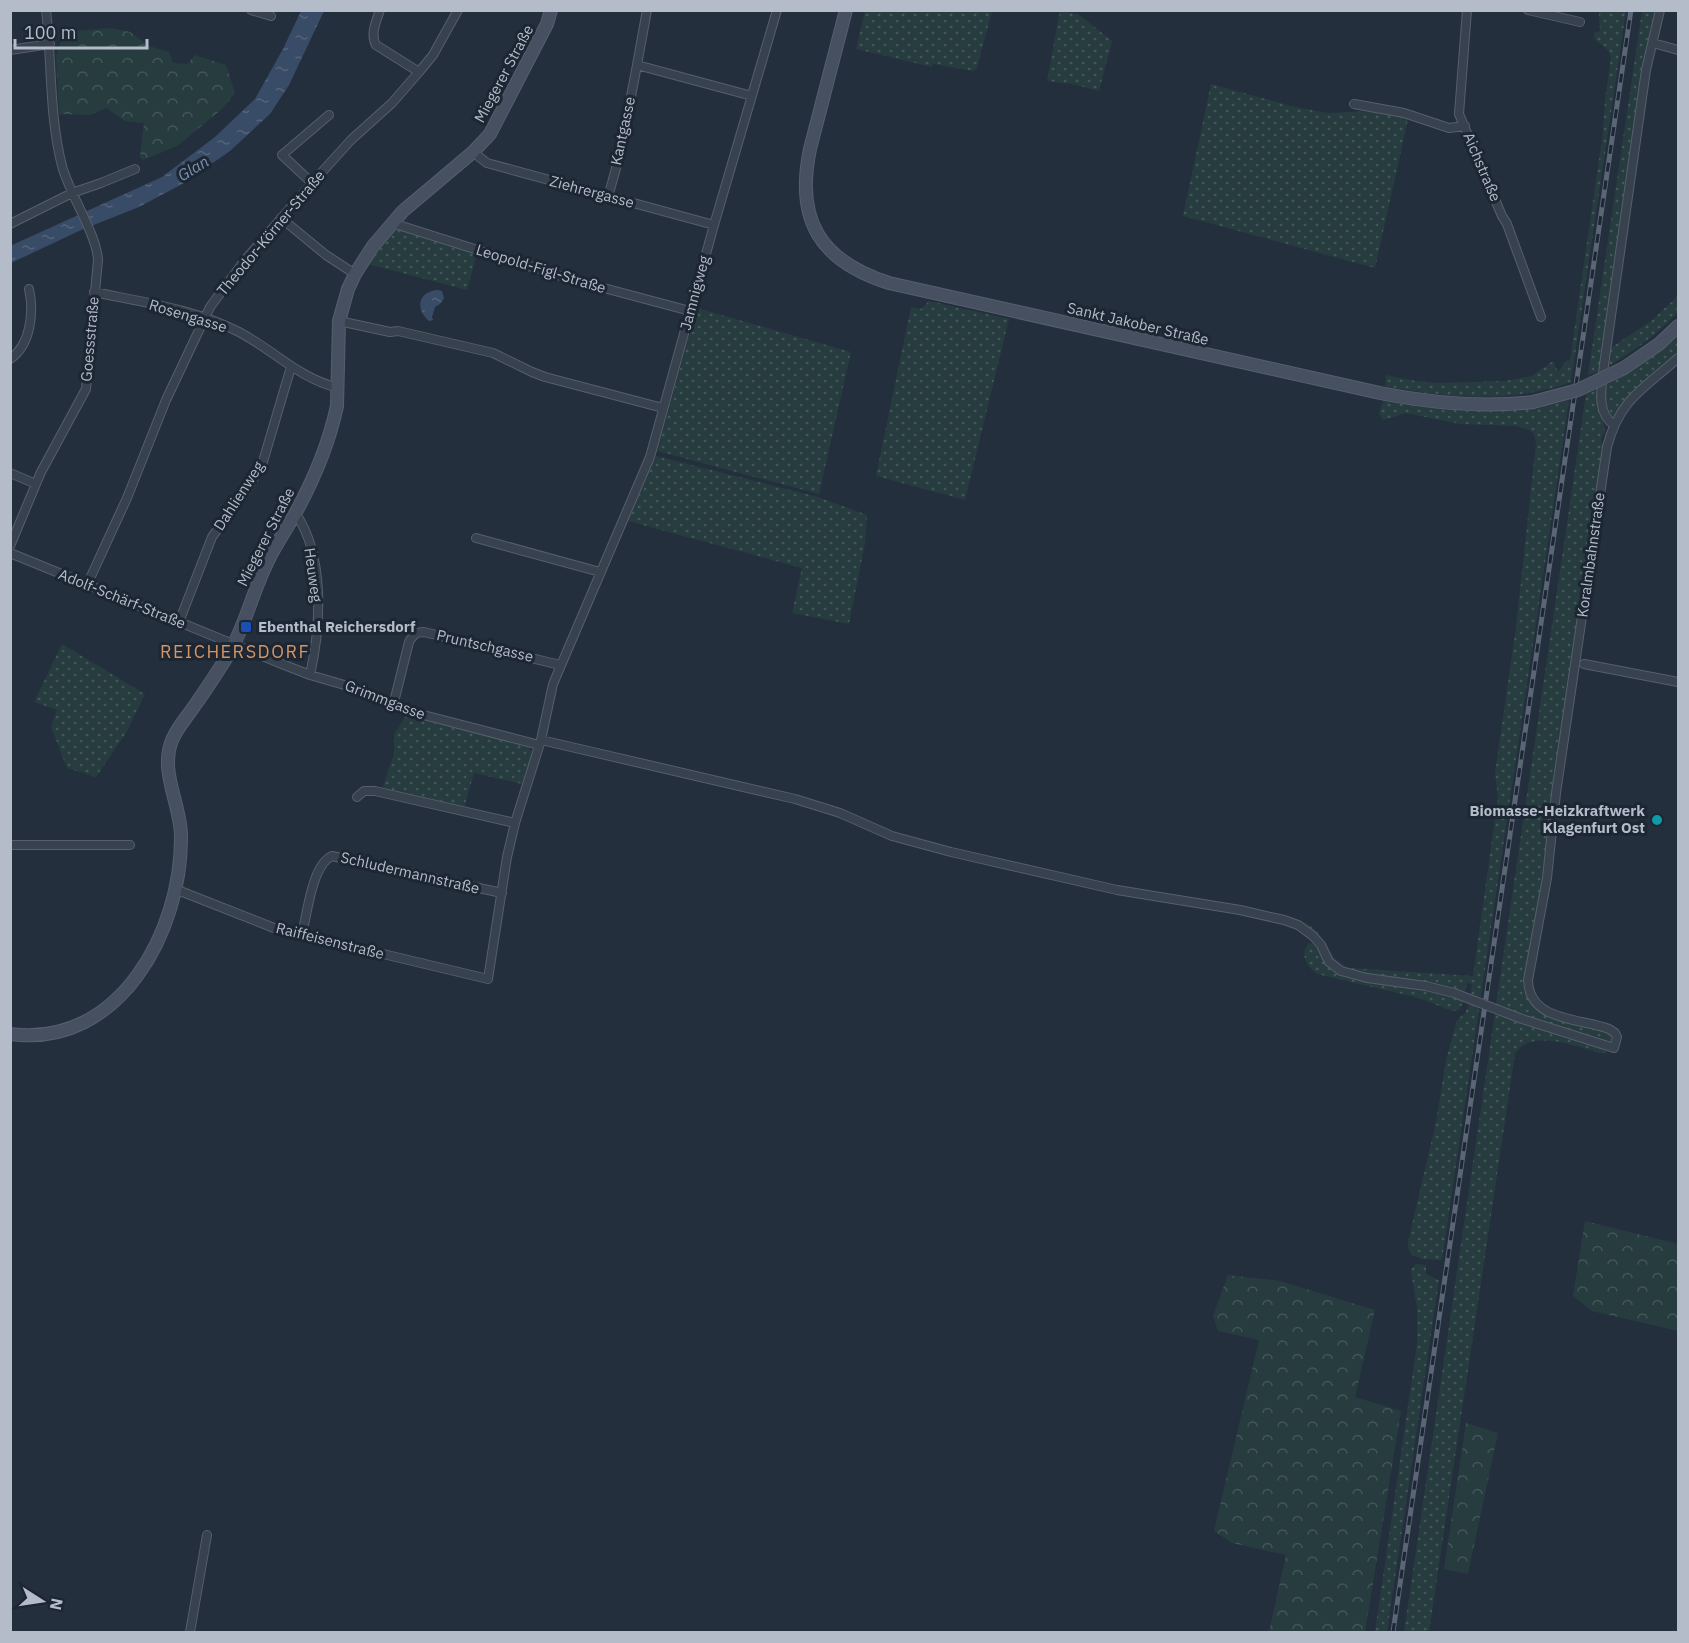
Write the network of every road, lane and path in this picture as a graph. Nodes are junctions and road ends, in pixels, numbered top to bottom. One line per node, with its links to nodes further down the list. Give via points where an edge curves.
1 (46, 10): 15 (street, Goessstraße)
2 (251, 10): 12 (street)
3 (380, 10): 19 (street, via 374,42)
4 (458, 10): 19 (street, Theodor-Körner-Straße)
5 (551, 10): 24 (main road, Miegerer Straße, via 499,119)
6 (647, 10): 18 (street, Kantgasse)
7 (777, 10): 20 (street, Jamnigweg)
8 (846, 10): 40 (main road, Sankt Jakober Straße, bridge, via 810,149 805,189 817,234 836,257 869,276 1380,393 1472,406 1533,402 1578,390 1624,368)
9 (1467, 10): 23 (street, Aichstraße, via 1460,114)
10 (1528, 10): 13 (street)
11 (1660, 10): 14 (street)
12 (271, 16)
13 (1580, 22)
14 (1653, 43): 17 (street); 46 (street, via 1603,374 1602,406 1607,420)
15 (50, 44): 16 (street); 27 (street, Goessstraße, via 55,134)
16 (10, 50)
17 (1678, 50)
18 (637, 65): 20 (street); 28 (street, Kantgasse)
19 (419, 72): 26 (street, Theodor-Körner-Straße)
20 (752, 96): 32 (street, Jamnigweg)
21 (1354, 104): 23 (street, via 1404,113 1449,128)
22 (329, 115): 26 (street, via 282,155)
23 (1465, 126): 37 (street, Aichstraße, via 1508,224)
24 (473, 152): 28 (street, Ziehrergasse, via 487,163); 30 (main road, Miegerer Straße)
25 (135, 169): 27 (street)
26 (312, 183): 29 (street, Theodor-Körner-Straße)
27 (72, 193): 31 (street); 35 (street, Goessstraße, via 98,260)
28 (608, 196): 32 (street, Ziehrergasse)
29 (281, 218): 33 (street); 38 (street, Theodor-Körner-Straße)
30 (392, 222): 33 (main road, Miegerer Straße); 36 (street, Leopold-Figl-Straße, via 570,279)
31 (10, 224)
32 (714, 225): 36 (street, Jamnigweg)
33 (355, 274): 39 (main road, Miegerer Straße)
34 (29, 289): 42 (street, via 26,341)
35 (94, 292): 38 (street, Rosengasse); 48 (street, Goessstraße, via 86,389)
36 (690, 311): 45 (street, Jamnigweg)
37 (1541, 317)
38 (204, 318): 43 (street, Rosengasse, via 240,333); 54 (street, Theodor-Körner-Straße)
39 (339, 321): 44 (main road, Miegerer Straße); 45 (street, via 493,353 545,377)
40 (1678, 326)
41 (1678, 358): 46 (street, via 1635,394)
42 (10, 359)
43 (291, 367): 44 (street, Rosengasse, via 319,383); 55 (street, Dahlienweg, via 262,465 212,537)
44 (338, 388): 49 (main road, Miegerer Straße, via 334,420)
45 (663, 408): 53 (street, Jamnigweg, via 650,457)
46 (1614, 425): 72 (street, Koralmbahnstraße, via 1607,447 1547,878 1528,986 1533,999 1549,1012 1613,1031 1617,1037)
47 (10, 473): 48 (street)
48 (36, 484): 51 (street, Goessstraße)
49 (296, 514): 56 (main road, Miegerer Straße, via 263,571); 59 (street, Heuweg, via 311,548 316,572 318,633)
50 (476, 538): 53 (street)
51 (10, 546)
52 (10, 553): 54 (street, Adolf-Schärf-Straße)
53 (600, 572): 58 (street, Jamnigweg)
54 (87, 585): 55 (street, Adolf-Schärf-Straße)
55 (179, 622): 56 (street, Adolf-Schärf-Straße)
56 (234, 644): 59 (street, Grimmgasse); 67 (main road, Miegerer Straße, via 177,730 170,747 168,764 181,834)
57 (1584, 664): 60 (street)
58 (560, 665): 61 (street, Pruntschgasse, via 417,632 409,642); 62 (street, Jamnigweg)
59 (310, 675): 61 (street, Grimmgasse, via 358,688)
60 (1678, 682)
61 (393, 706): 62 (street, Grimmgasse)
62 (540, 742): 64 (street, Jamnigweg); 72 (street, Grimmgasse, bridge, via 795,799 892,836 951,852 1117,890 1284,920 1313,936 1329,962 1341,971 1454,993)
63 (357, 797): 64 (street, via 364,791 375,791)
64 (515, 823): 68 (street, Jamnigweg)
65 (10, 845): 66 (street)
66 (130, 845)
67 (175, 889): 69 (street, Raiffeisenstraße, via 264,925); 71 (main road, Miegerer Straße, via 154,948 115,1001 88,1020 66,1029 46,1034)
68 (502, 893): 69 (street, Schludermannstraße, via 332,856 325,860 315,881); 70 (street, Jamnigweg)
69 (302, 935): 70 (street, Raiffeisenstraße)
70 (488, 979)
71 (10, 1034)
72 (1614, 1048)
73 (207, 1535): 74 (street)
74 (190, 1632)

